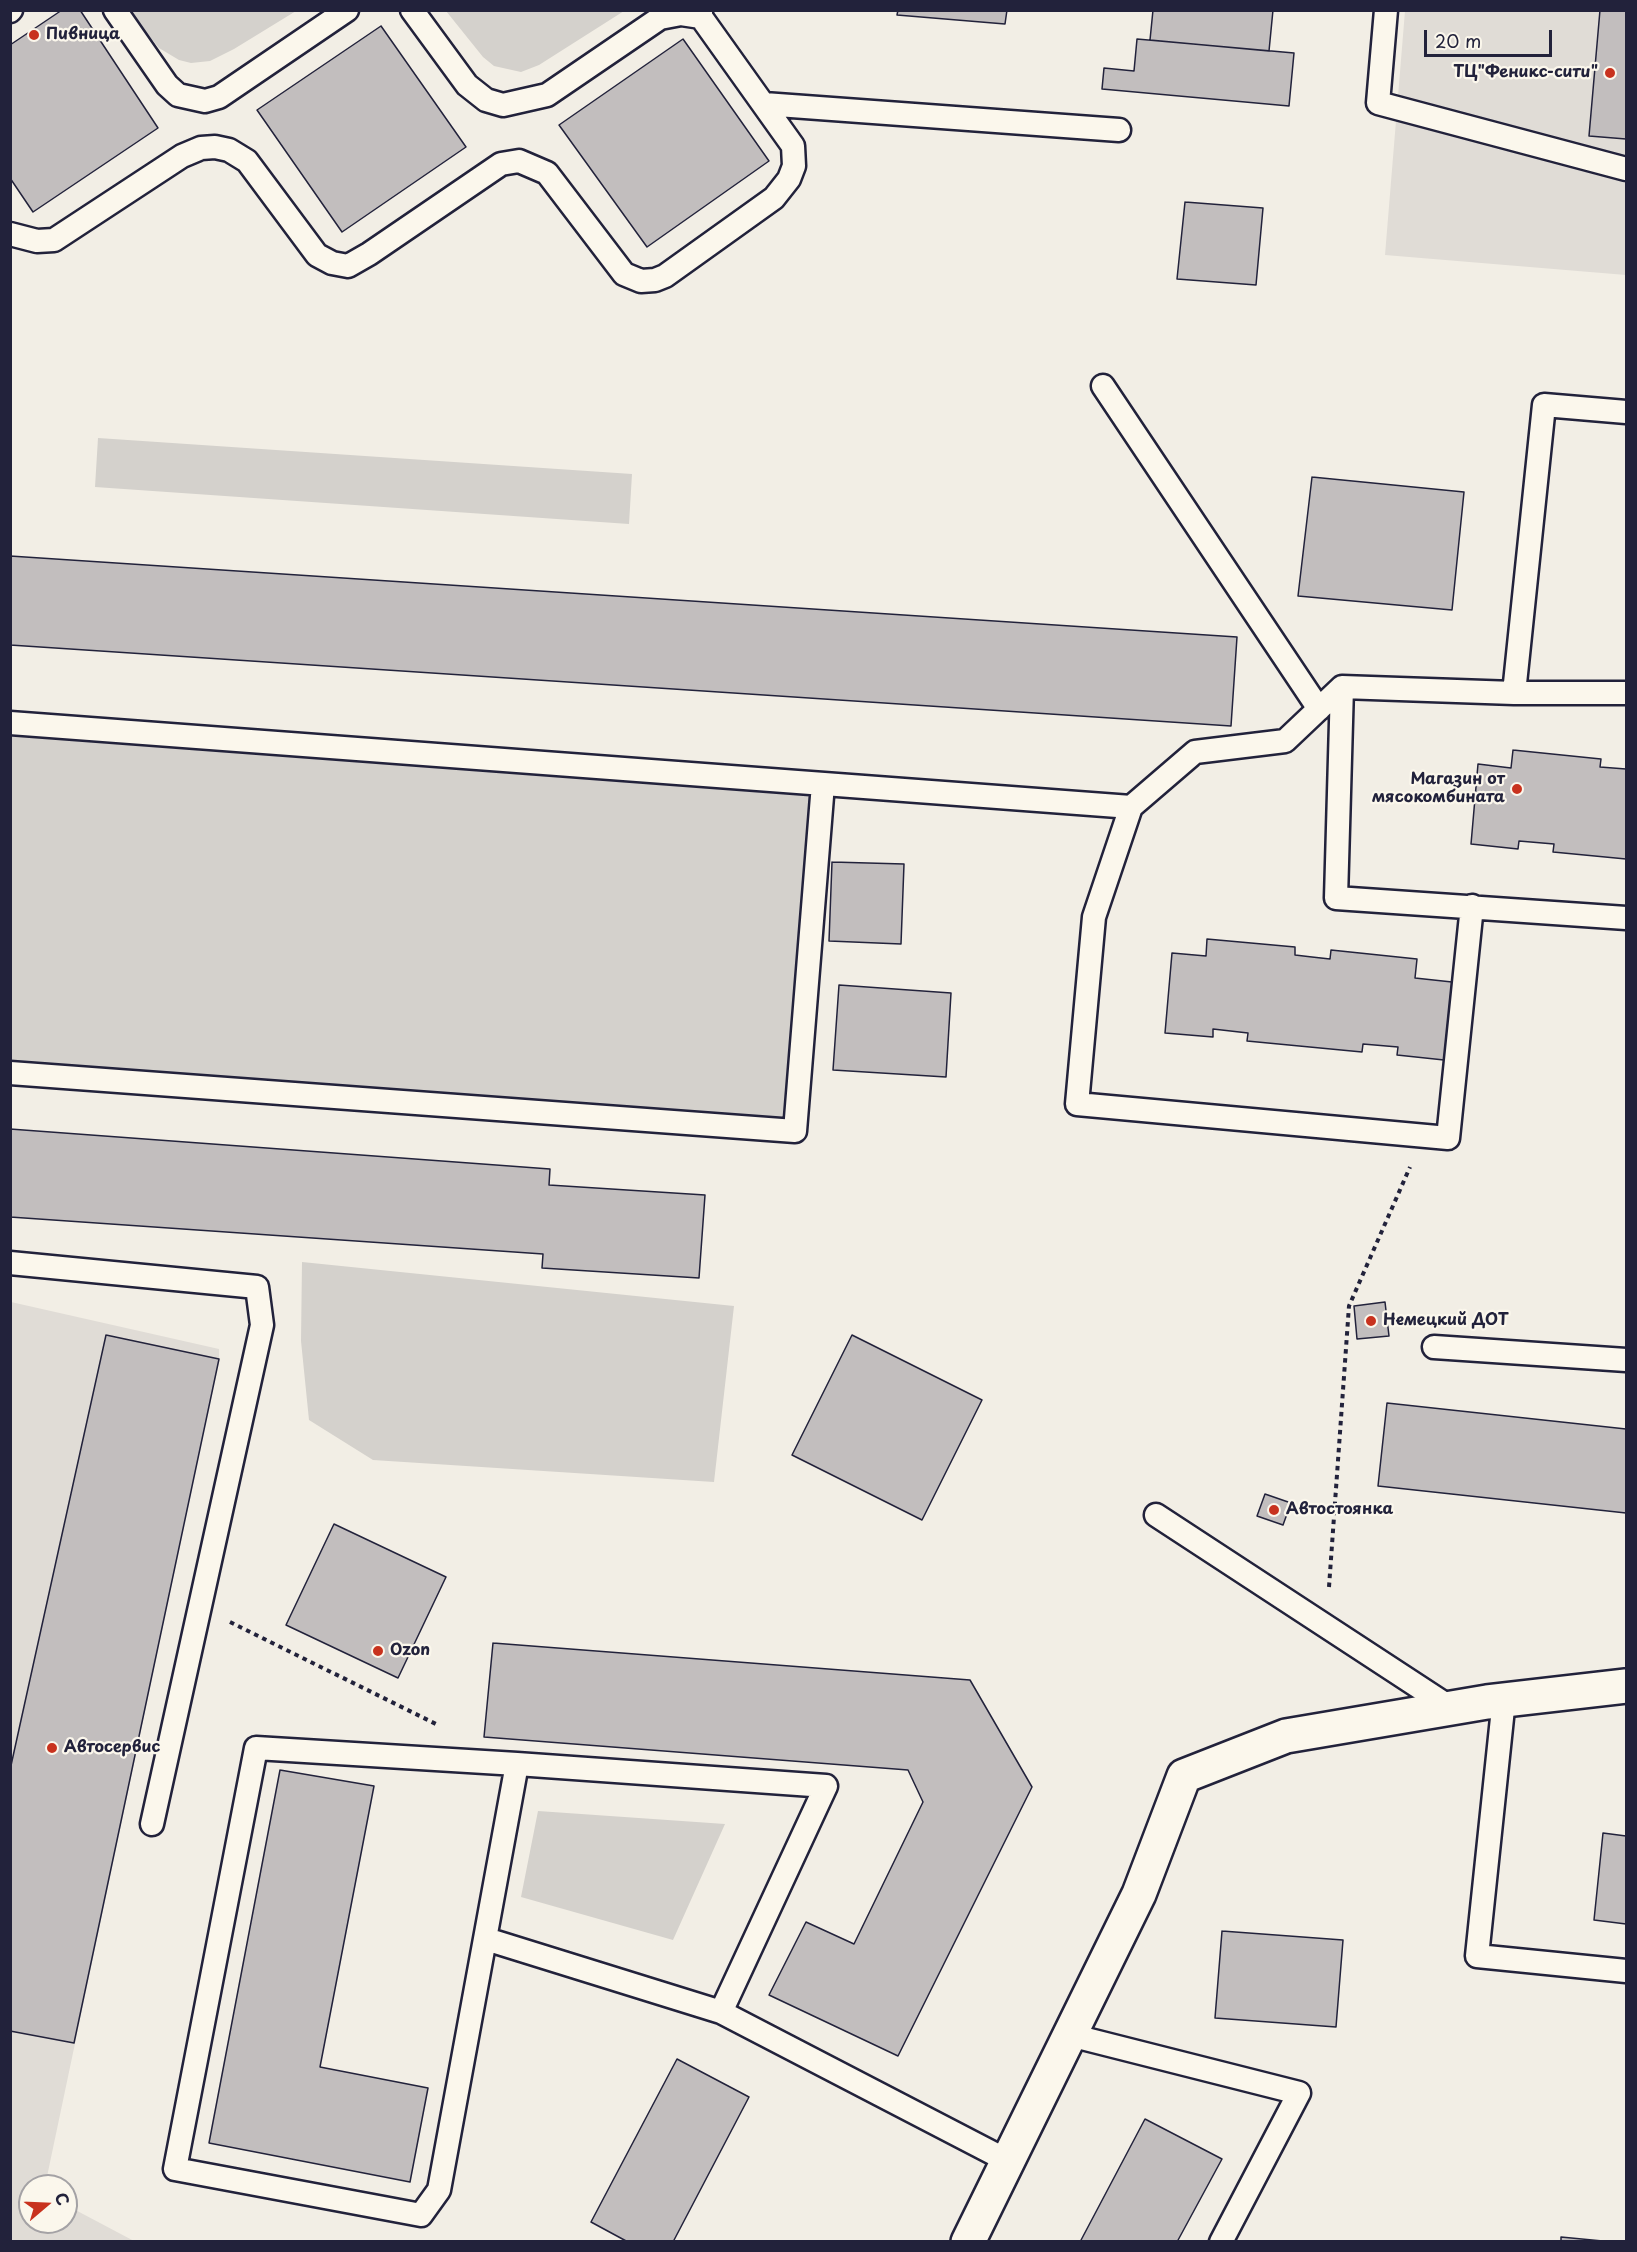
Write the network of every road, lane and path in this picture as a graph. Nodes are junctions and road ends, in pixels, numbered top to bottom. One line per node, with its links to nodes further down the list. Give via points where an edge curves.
1 (115, 10): 2 (lane, via 167,86 178,95 205,101 219,97)
2 (347, 10)
3 (412, 10): 5 (lane, via 467,85 486,100 503,105 547,95 660,18)
4 (1386, 10): 8 (lane, via 1378,103)
5 (701, 14): 6 (lane)
6 (764, 104): 7 (lane); 9 (lane, via 793,146 794,166 789,179 765,204 665,276 648,282 624,274 547,173 519,161 501,164 348,266 317,255 247,161 216,147 182,156 54,240 37,242)
7 (1119, 130)
8 (1626, 169)
9 (10, 234)
10 (1103, 386): 15 (lane)
11 (1626, 412): 13 (lane, via 1544,405)
12 (1342, 687): 13 (lane); 15 (lane); 19 (lane, via 1336,898)
13 (1514, 693): 14 (lane)
14 (1626, 693)
15 (1319, 709): 18 (lane, via 1285,741 1195,752)
16 (10, 723): 17 (lane)
17 (823, 783): 18 (lane); 21 (lane, via 795,1131)
18 (1131, 807): 22 (lane, via 1095,917 1077,1104)
19 (1472, 906): 20 (lane); 22 (lane, via 1448,1138)
20 (1626, 918)
21 (10, 1073)
22 (1424, 1136): 28 (path, via 1349,1306)
23 (10, 1263): 27 (lane, via 257,1287 262,1325)
24 (1434, 1347): 25 (lane)
25 (1626, 1360)
26 (1156, 1515): 28 (lane)
27 (200, 1606): 32 (path); 34 (lane)
28 (1327, 1626): 31 (lane)
29 (1626, 1686): 30 (street)
30 (1504, 1699): 31 (street); 36 (lane, via 1477,1956)
31 (1451, 1708): 38 (street, via 1287,1736 1184,1776 1139,1894)
32 (443, 1727)
33 (517, 1764): 35 (lane); 35 (lane, via 256,1748 175,2169 421,2215 439,2190); 37 (lane, via 826,1786)
34 (152, 1824)
35 (486, 1939): 37 (lane)
36 (1626, 1971)
37 (721, 2012): 39 (lane)
38 (1070, 2035): 39 (street); 41 (lane, via 1299,2093)
39 (1008, 2161): 40 (street)
40 (968, 2241)
41 (1221, 2241)

